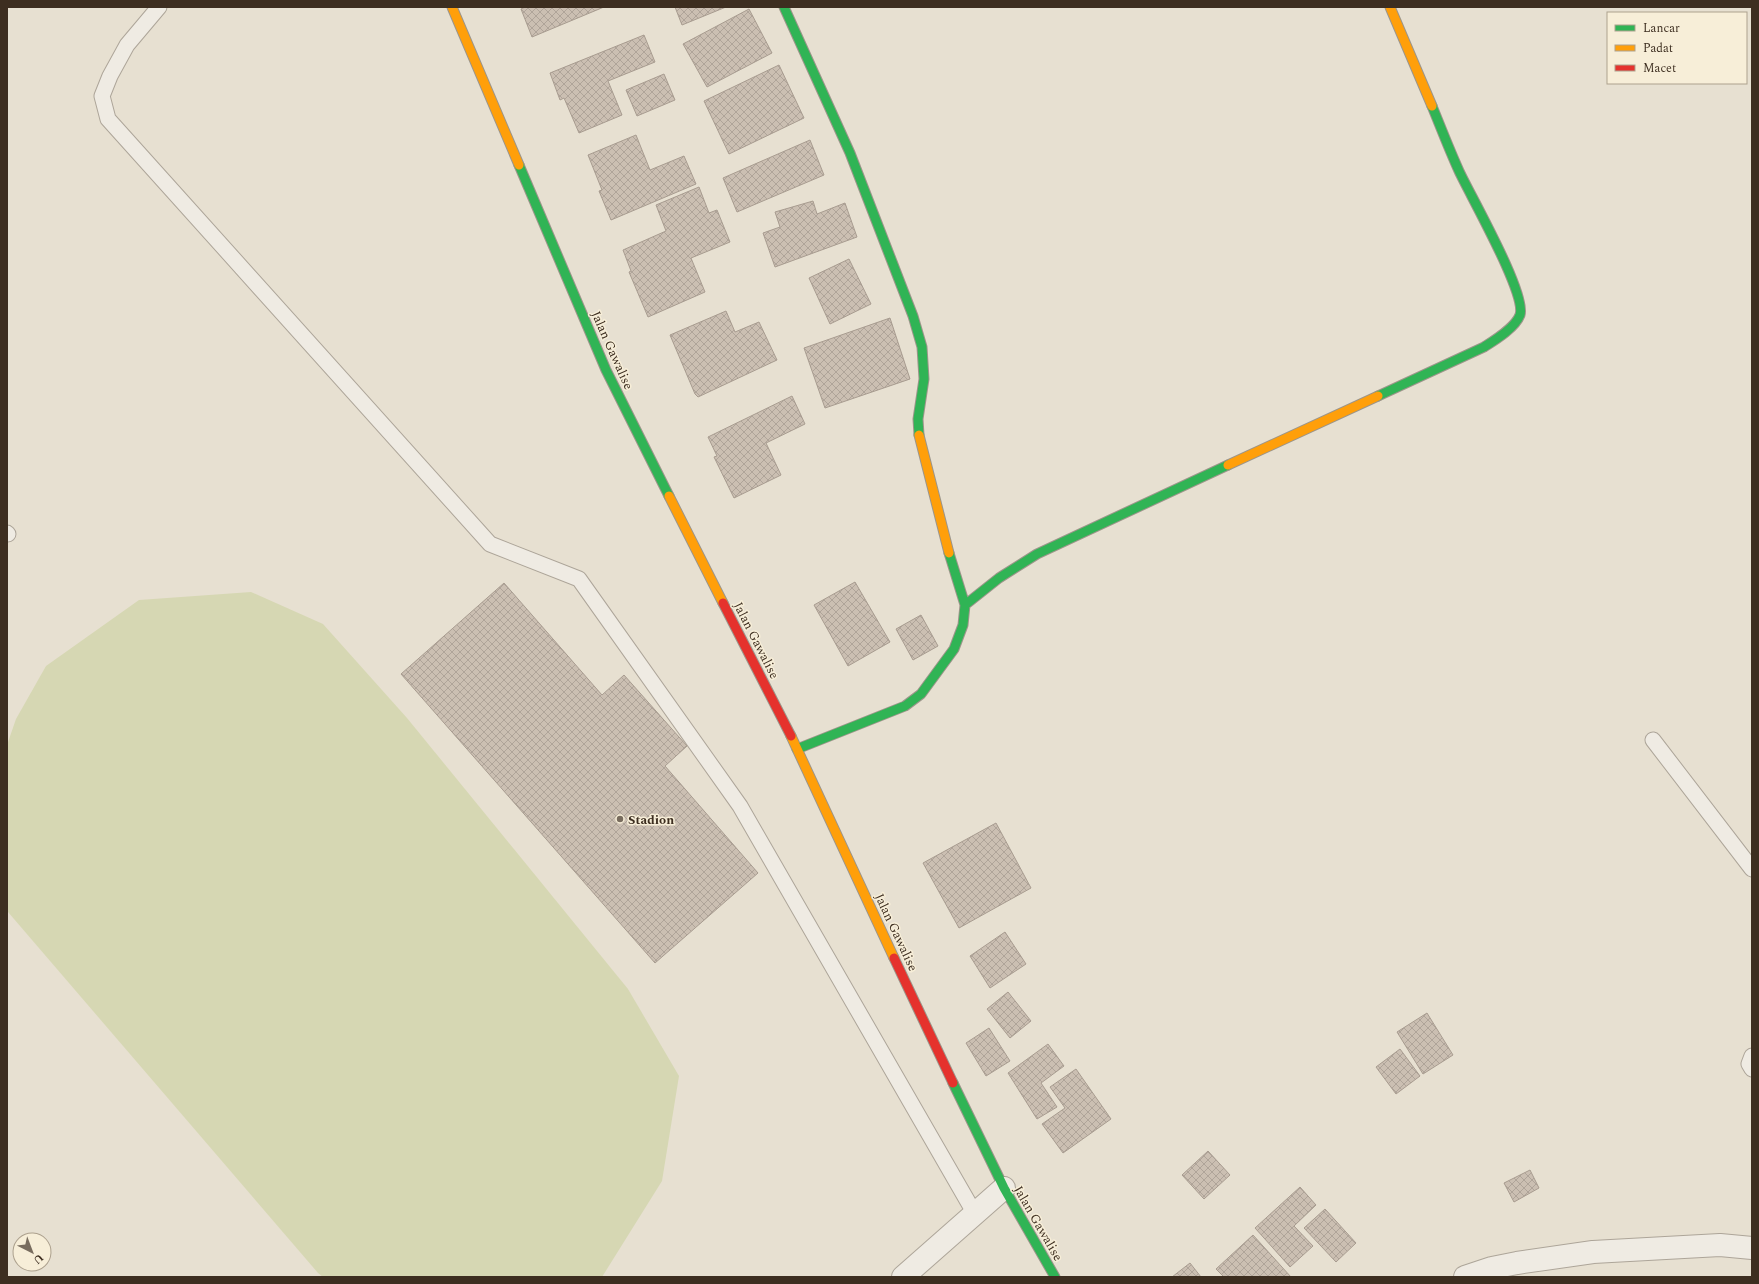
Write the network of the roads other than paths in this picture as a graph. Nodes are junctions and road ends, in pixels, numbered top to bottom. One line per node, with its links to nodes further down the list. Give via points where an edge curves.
1 (158, 7): 12 (lane, via 127,45 110,76 102,96 108,119 490,544 579,579 740,806)
2 (452, 7): 7 (street, Jalan Gawalise, via 606,370)
3 (784, 7): 5 (street, via 850,153 913,316 922,347 924,379 918,419 920,434 954,573)
4 (1390, 7): 5 (street, via 1459,171 1507,267 1519,300 1520,314 1516,321 1500,337 1484,347 1037,554 999,578)
5 (965, 605): 7 (street, via 963,625 954,649 920,694 905,706)
6 (1653, 740): 8 (lane)
7 (798, 749): 11 (street, Jalan Gawalise, via 945,1067)
8 (1752, 869)
9 (1752, 1056): 10 (lane, via 1749,1064)
10 (1752, 1069)
11 (1004, 1188): 12 (street); 15 (street, Jalan Gawalise)
12 (975, 1214): 14 (street)
13 (1752, 1248): 16 (street, via 1720,1245 1593,1252 1511,1264)
14 (903, 1277)
15 (1055, 1277)
16 (1465, 1277)

